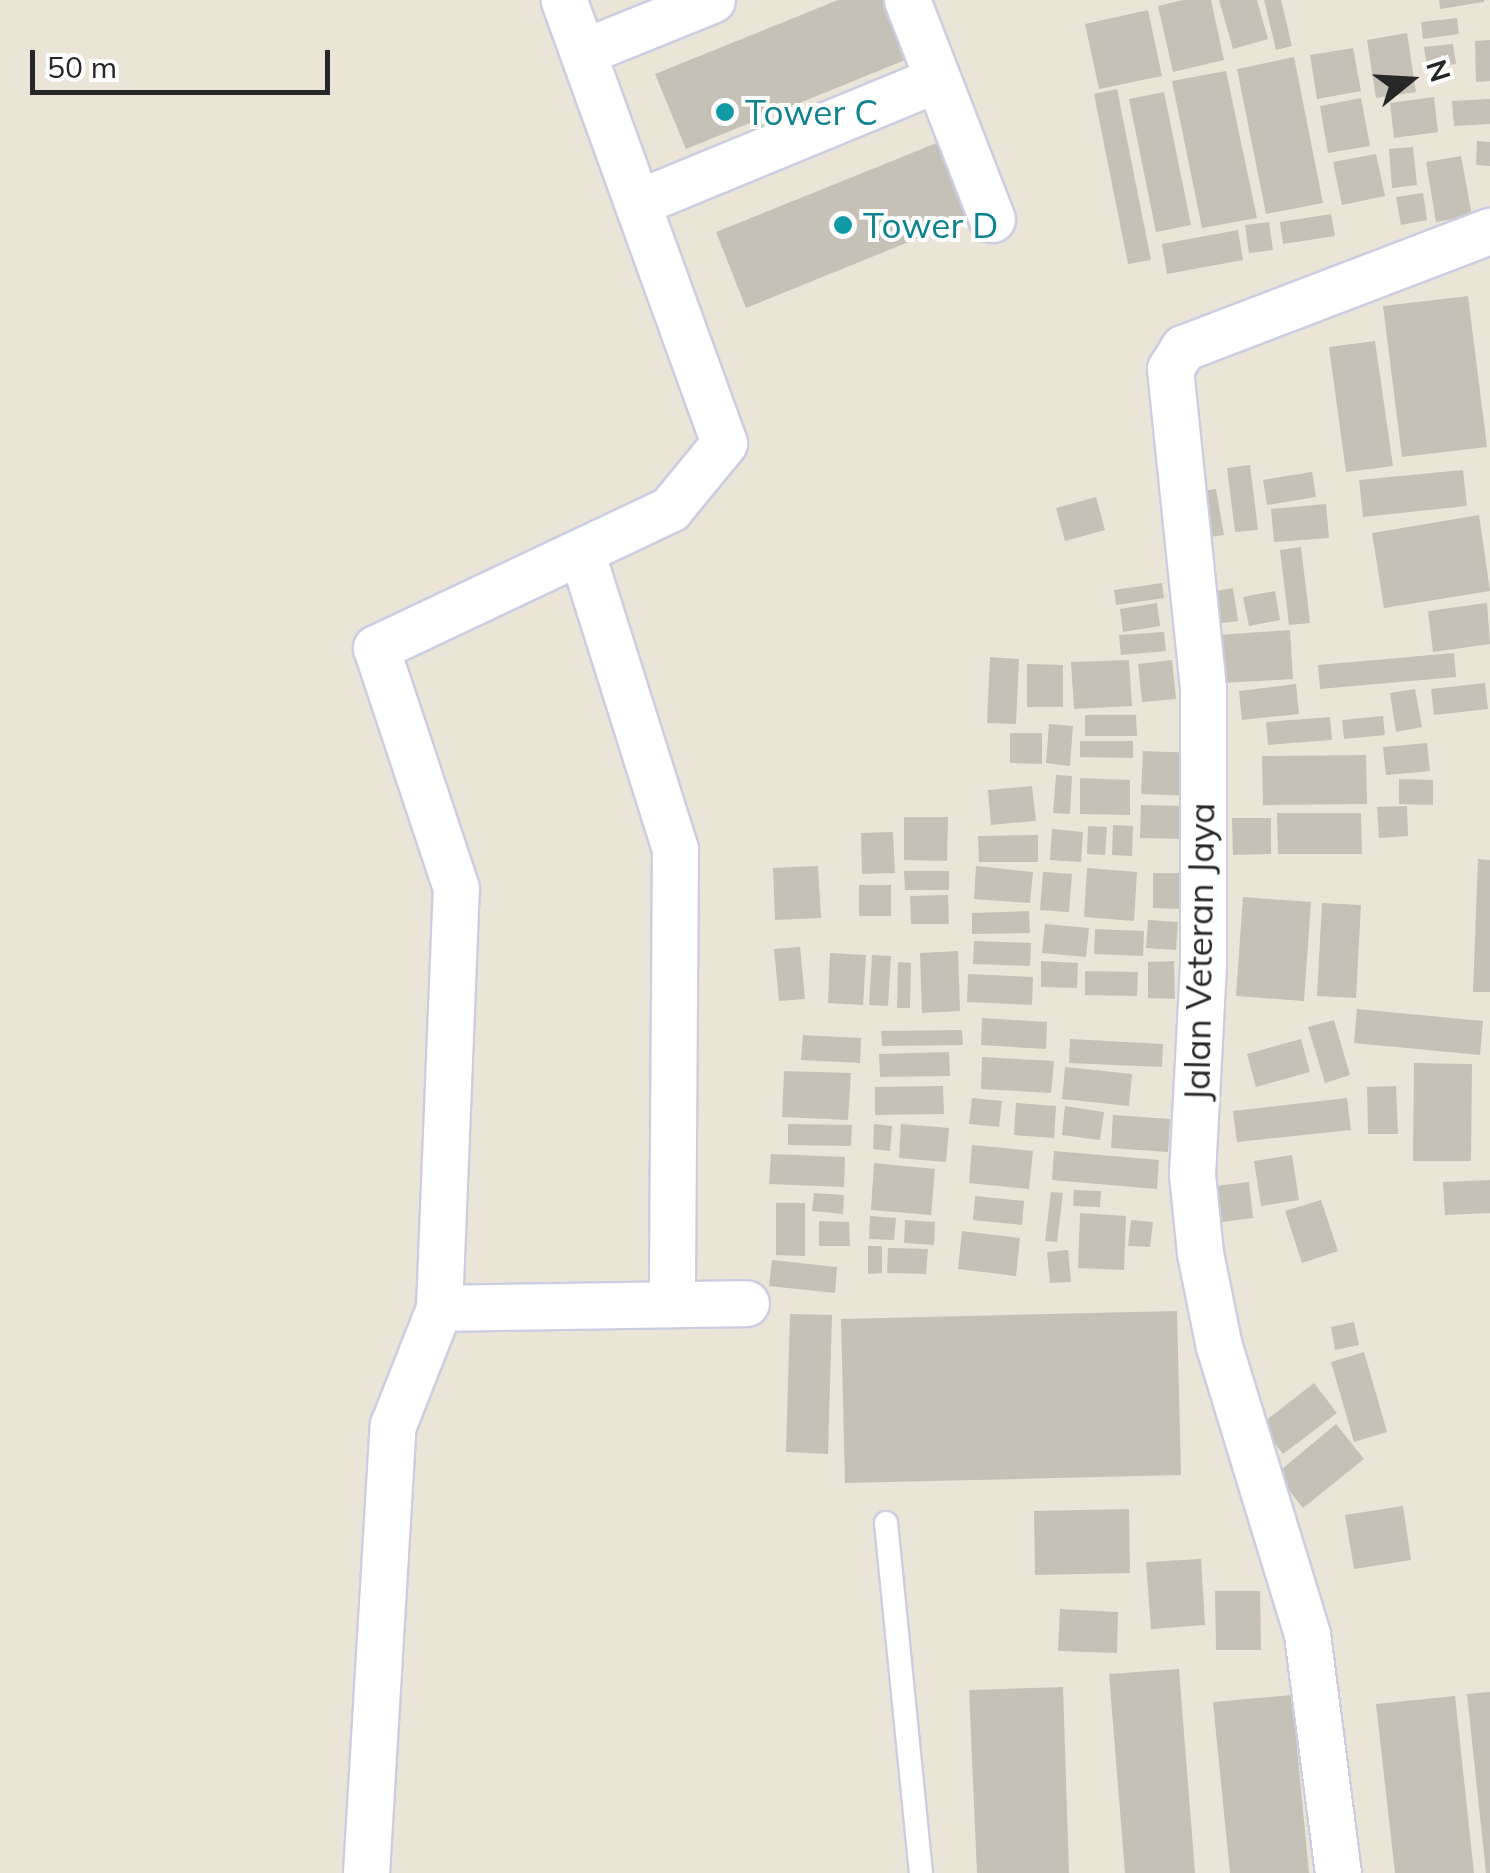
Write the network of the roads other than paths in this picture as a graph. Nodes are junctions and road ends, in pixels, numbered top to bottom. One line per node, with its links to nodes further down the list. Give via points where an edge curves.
1 (564, 0): 4 (street)
2 (712, 0): 4 (street)
3 (906, 0): 5 (street)
4 (582, 52): 6 (street)
5 (937, 80): 6 (street); 7 (street)
6 (639, 202): 9 (street, via 724,443 670,510)
7 (992, 219)
8 (1490, 231): 16 (street, Jalan Veteran Jaya, via 1183,348 1170,369 1202,688 1203,966 1192,1174 1200,1253 1218,1348 1307,1634)
9 (582, 554): 10 (street, via 675,848); 12 (street, via 376,648 456,888)
10 (672, 1304): 11 (street); 12 (street)
11 (746, 1304)
12 (439, 1308): 14 (street, via 392,1424)
13 (886, 1523): 15 (lane)
14 (366, 1873)
15 (921, 1873)
16 (1338, 1873)

